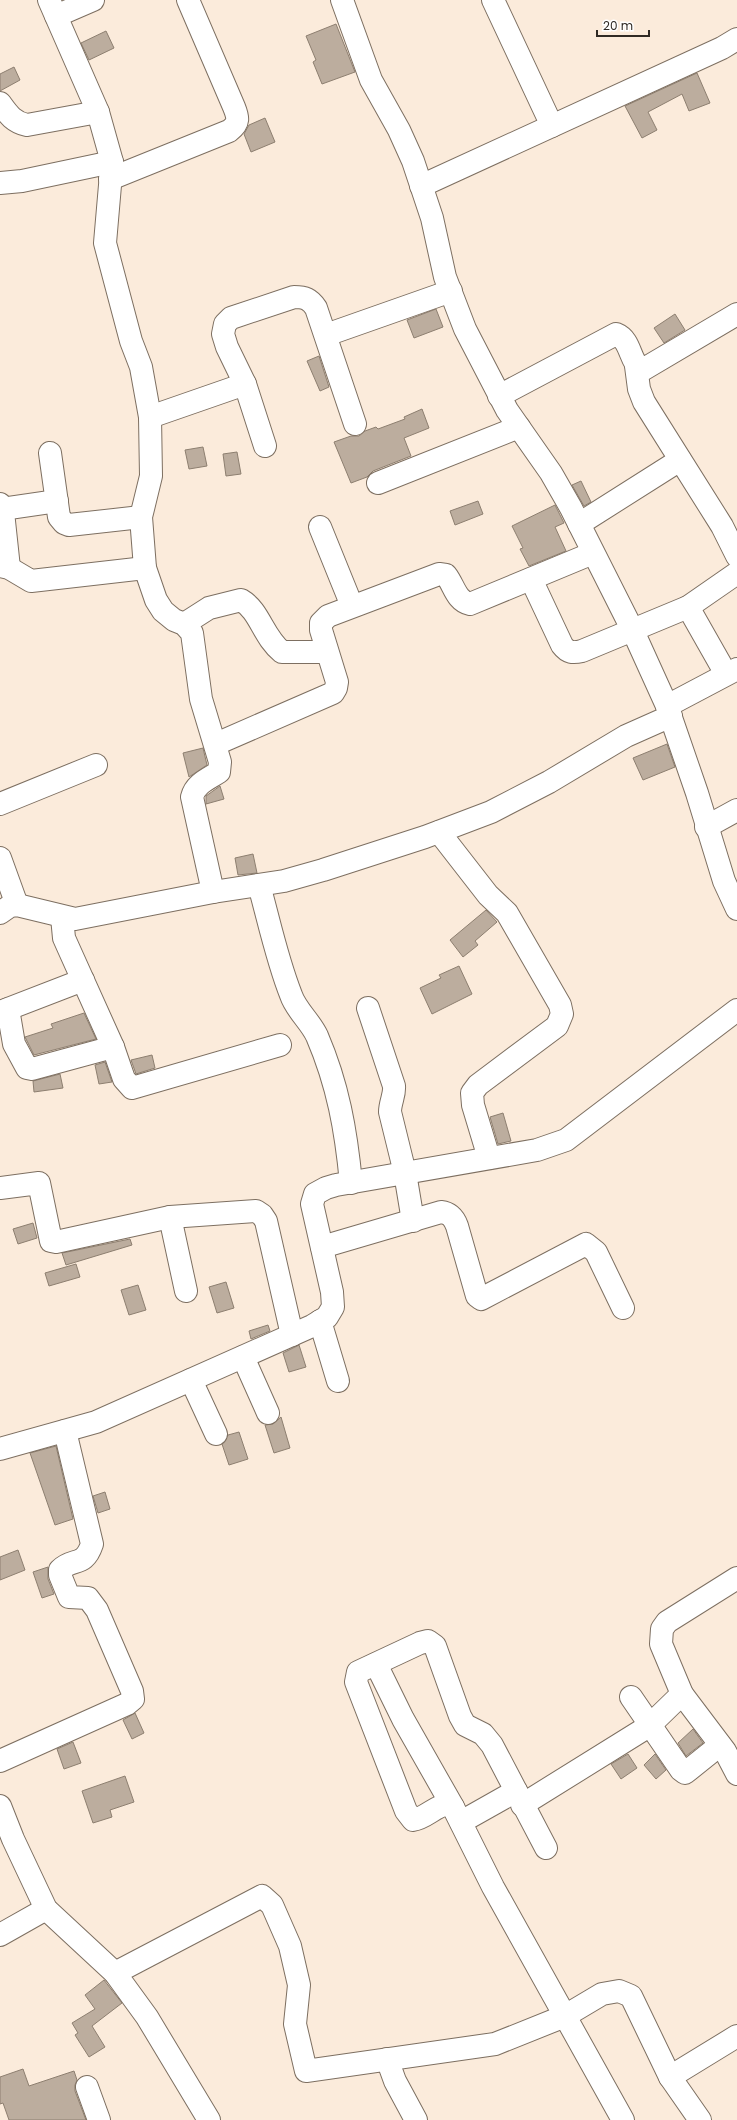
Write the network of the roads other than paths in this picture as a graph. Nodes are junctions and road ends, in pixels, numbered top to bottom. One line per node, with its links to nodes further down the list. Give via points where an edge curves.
1 (93, 0): 5 (street)
2 (188, 0): 10 (street, via 238,121 230,131)
3 (342, 0): 12 (street, via 371,80 399,130)
4 (493, 0): 9 (street)
5 (53, 8): 8 (street)
6 (737, 39): 9 (street)
7 (0, 103): 8 (street, via 18,124 26,125)
8 (98, 112): 10 (street)
9 (552, 126): 12 (street)
10 (111, 170): 11 (street); 19 (street, via 105,244 131,341 141,367)
11 (0, 183)
12 (421, 186): 13 (street)
13 (451, 291): 15 (street); 18 (street, via 465,329)
14 (737, 314): 16 (street, via 644,369)
15 (326, 335): 17 (street, via 316,308 304,297 294,297 231,318 224,324 223,334 226,347); 20 (street)
16 (636, 366): 18 (street, via 626,341 616,334); 24 (street, via 639,389 644,402)
17 (245, 384): 19 (street); 22 (street)
18 (499, 396): 21 (street)
19 (150, 417): 28 (street, via 151,476)
20 (355, 424)
21 (519, 427): 25 (street); 29 (street, via 551,472)
22 (265, 446)
23 (50, 453): 26 (street)
24 (680, 460): 29 (street); 32 (street, via 722,526)
25 (378, 483)
26 (57, 501): 27 (street); 28 (street, via 60,517 68,525)
27 (1, 506): 33 (street)
28 (141, 518): 34 (street)
29 (579, 524): 31 (street)
30 (320, 527): 37 (street)
31 (594, 553): 36 (street); 40 (street)
32 (737, 556)
33 (5, 567): 34 (street, via 31,581)
34 (145, 568): 39 (street, via 156,600 163,611)
35 (737, 573): 38 (street)
36 (531, 579): 37 (street, via 470,604 458,597 446,575 433,575); 40 (street, via 567,651 582,651)
37 (352, 606): 41 (street, via 324,619 321,630)
38 (688, 607): 40 (street); 42 (street)
39 (184, 624): 41 (street, via 209,608 241,600 250,605 267,636 282,652); 44 (street, via 192,633 201,699)
40 (633, 631): 43 (street)
41 (327, 652): 44 (street, via 337,682 333,693)
42 (732, 672): 43 (street)
43 (669, 711): 48 (street); 49 (street, via 510,803)
44 (216, 744): 52 (street, via 221,767 219,772 199,785 192,797)
45 (96, 765): 46 (street)
46 (0, 804)
47 (737, 810): 48 (street)
48 (706, 827): 54 (street, via 724,881)
49 (438, 832): 51 (street, via 330,868); 63 (street, via 488,895 507,913 560,1005 562,1014 557,1026 478,1084 472,1093)
50 (0, 858): 53 (street)
51 (259, 885): 52 (street); 65 (street, via 291,996 311,1024 338,1097 345,1128)
52 (213, 892): 55 (street, via 75,919)
53 (8, 909): 55 (street)
54 (737, 909)
55 (62, 917): 56 (street, via 64,938)
56 (83, 980): 58 (street); 61 (street)
57 (368, 1008): 64 (street, via 394,1086 390,1112)
58 (4, 1010): 62 (street)
59 (737, 1010): 63 (street, via 566,1140 537,1150)
60 (280, 1045): 61 (street, via 132,1088 124,1079)
61 (113, 1047): 62 (street, via 32,1069 27,1068)
62 (7, 1048)
63 (488, 1158): 64 (street)
64 (405, 1173): 65 (street); 68 (street)
65 (351, 1183): 69 (street, via 326,1188 315,1194 312,1204)
66 (0, 1188): 67 (street, via 39,1183 51,1241 56,1242)
67 (170, 1216): 70 (street); 73 (street, via 256,1212 262,1215 266,1221)
68 (413, 1221): 69 (street); 71 (street, via 441,1212 451,1216 457,1226 477,1296 481,1299 586,1244 596,1252)
69 (322, 1247): 72 (street, via 333,1307 327,1317)
70 (186, 1291)
71 (623, 1308)
72 (320, 1321): 73 (street); 76 (street)
73 (292, 1335): 74 (street)
74 (243, 1357): 75 (street); 77 (street)
75 (191, 1380): 78 (street, via 96,1422); 79 (street)
76 (338, 1381)
77 (268, 1413)
78 (64, 1431): 80 (street); 87 (street, via 92,1544 88,1555 64,1566 60,1570 60,1575 69,1597 88,1598 97,1610 132,1691 132,1699 127,1704)
79 (216, 1434)
80 (0, 1449)
81 (737, 1578): 83 (street, via 667,1622 662,1629 661,1644)
82 (376, 1664): 89 (street, via 420,1643 428,1641 435,1646 460,1716 465,1725 483,1734 492,1745); 91 (street, via 403,1719); 91 (street, via 358,1672 356,1682 406,1810 412,1820 448,1804)
83 (682, 1694): 85 (street); 86 (street)
84 (631, 1698): 85 (street)
85 (650, 1726): 86 (street, via 685,1773); 89 (street)
86 (727, 1747): 88 (street)
87 (0, 1761)
88 (737, 1774)
89 (519, 1798): 91 (street); 92 (street)
90 (0, 1806): 93 (street)
91 (457, 1814): 96 (street, via 493,1887)
92 (546, 1848)
93 (46, 1909): 94 (street); 95 (street)
94 (0, 1935)
95 (115, 1973): 98 (street, via 262,1896 272,1905 290,1946 299,1985 295,2024 306,2071); 102 (street, via 147,2017)
96 (565, 2016): 98 (street, via 495,2044); 99 (street, via 602,1994 619,1991 631,1996); 104 (street)
97 (737, 2036): 99 (street)
98 (387, 2060): 103 (street)
99 (670, 2077): 105 (street)
100 (87, 2087): 101 (street)
101 (99, 2120)
102 (209, 2120)
103 (416, 2120)
104 (623, 2120)
105 (700, 2120)

